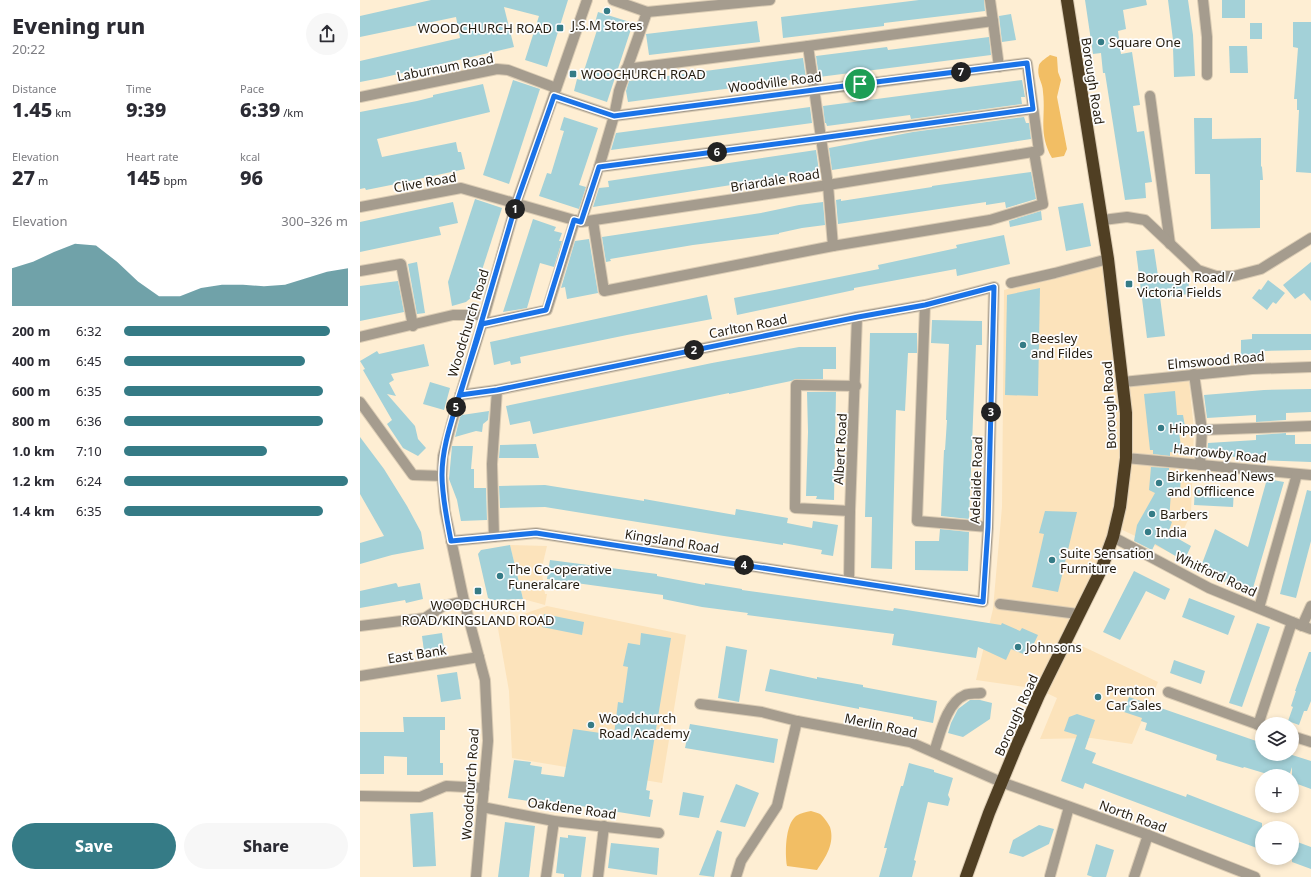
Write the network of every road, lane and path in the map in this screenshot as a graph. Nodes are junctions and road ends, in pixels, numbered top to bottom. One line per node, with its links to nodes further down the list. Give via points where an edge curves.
1 (587, 0): 14 (street, Woodchurch Road)
2 (612, 0): 7 (street)
3 (770, 0): 7 (street)
4 (990, 0): 8 (street)
5 (1067, 0): 25 (highway, Borough Road)
6 (1203, 0): 12 (street, via 1207,37)
7 (645, 7): 11 (street)
8 (993, 21): 9 (street); 10 (street)
9 (808, 46): 11 (street); 13 (street)
10 (999, 67): 13 (street, Woodville Road); 17 (street, Woodville Road, via 1027,63)
11 (626, 69): 18 (street)
12 (1207, 75)
13 (814, 90): 18 (street, Woodville Road); 19 (street)
14 (555, 92): 16 (street, Laburnum Road, via 508,70 497,68); 18 (street, Woodville Road); 23 (street, Woodchurch Road)
15 (1150, 96): 29 (street)
16 (360, 97)
17 (1033, 109): 19 (street); 20 (street)
18 (614, 116): 21 (street)
19 (821, 138): 21 (street); 22 (street)
20 (1037, 151): 22 (street, Briardale Road); 30 (street, via 1043,204 990,220)
21 (599, 167): 26 (street)
22 (828, 185): 27 (street, Briardale Road); 30 (street)
23 (516, 204): 24 (street, Clive Road, via 462,188); 26 (street, Briardale Road); 37 (street, Woodchurch Road)
24 (360, 207)
25 (1103, 220): 29 (street, via 1127,217 1145,220); 31 (highway, Borough Road)
26 (578, 221): 27 (street, Briardale Road); 37 (street, via 546,310)
27 (593, 221): 30 (street, via 604,290)
28 (1311, 238): 29 (street, via 1261,269 1234,276 1216,276 1198,270)
29 (1170, 244)
30 (833, 246)
31 (1108, 259): 33 (street); 42 (highway, Borough Road)
32 (360, 271): 38 (street, via 401,264)
33 (1011, 283)
34 (994, 287): 35 (street, Carlton Road); 55 (street, Adelaide Road)
35 (925, 305): 36 (street, Carlton Road); 55 (street, via 917,522)
36 (858, 317): 43 (street, Albert Road); 44 (street, Carlton Road)
37 (483, 320): 38 (street, via 453,315); 45 (street, Woodchurch Road)
38 (412, 326): 39 (street)
39 (360, 337)
40 (1311, 368): 41 (street, Elmswood Road, via 1252,369)
41 (1194, 374): 42 (street, Elmswood Road); 48 (street)
42 (1123, 382): 49 (highway, Borough Road)
43 (856, 386): 54 (street, Albert Road); 54 (street, via 796,385 795,508)
44 (497, 390): 45 (street, Carlton Road); 56 (street, via 492,464)
45 (460, 395): 53 (street, Woodchurch Road, via 443,456)
46 (360, 402): 53 (street, via 413,475)
47 (1311, 426): 48 (street)
48 (1202, 430): 50 (street)
49 (1126, 458): 50 (street, Harrowby Road); 57 (highway, Borough Road, via 1120,507)
50 (1200, 465): 51 (street, Harrowby Road)
51 (1298, 474): 52 (street, Harrowby Road); 64 (street)
52 (1311, 475)
53 (442, 476): 58 (street, Woodchurch Road)
54 (850, 510): 59 (street, Albert Road)
55 (988, 527): 61 (street, Adelaide Road)
56 (494, 537): 58 (street, Kingsland Road); 59 (street, Kingsland Road, via 536,533)
57 (1113, 537): 64 (street, Whitford Road, via 1209,588); 65 (highway, Borough Road, via 1101,570)
58 (451, 541): 60 (street, Woodchurch Road)
59 (849, 581): 61 (street, Kingsland Road)
60 (464, 601): 66 (street, via 444,606 425,618); 68 (street, Woodchurch Road)
61 (983, 602)
62 (1000, 604): 65 (street)
63 (1311, 606): 67 (street)
64 (1258, 608): 67 (street, Whitford Road)
65 (1078, 614): 79 (highway, Borough Road)
66 (360, 626)
67 (1302, 626): 73 (street)
68 (479, 657): 69 (street, East Bank); 80 (street, Woodchurch Road, via 485,680 488,741)
69 (360, 676)
70 (1168, 692): 75 (street)
71 (981, 693): 78 (street, via 966,694 956,701 946,715)
72 (700, 704): 74 (street, Merlin Road, via 762,712)
73 (1263, 717)
74 (797, 721): 78 (street, Merlin Road, via 910,742); 92 (street, via 777,806 741,861)
75 (1255, 723)
76 (1299, 738): 77 (street)
77 (1311, 742)
78 (934, 752): 79 (street, Merlin Road)
79 (1001, 782): 82 (street, North Road); 93 (highway, Borough Road)
80 (484, 788): 81 (street, via 446,786 420,798); 83 (street, Woodchurch Road)
81 (360, 796)
82 (1070, 807): 87 (street, North Road); 88 (street)
83 (482, 808): 84 (street, Oakdene Road); 89 (street, Woodchurch Road)
84 (554, 821): 85 (street, Oakdene Road); 90 (street)
85 (604, 826): 86 (street, Oakdene Road); 91 (street)
86 (659, 833)
87 (1148, 835): 94 (street); 95 (street, North Road)
88 (1050, 876)
89 (476, 877)
90 (546, 877)
91 (598, 877)
92 (736, 877)
93 (966, 877)
94 (1134, 877)
95 (1255, 877)

